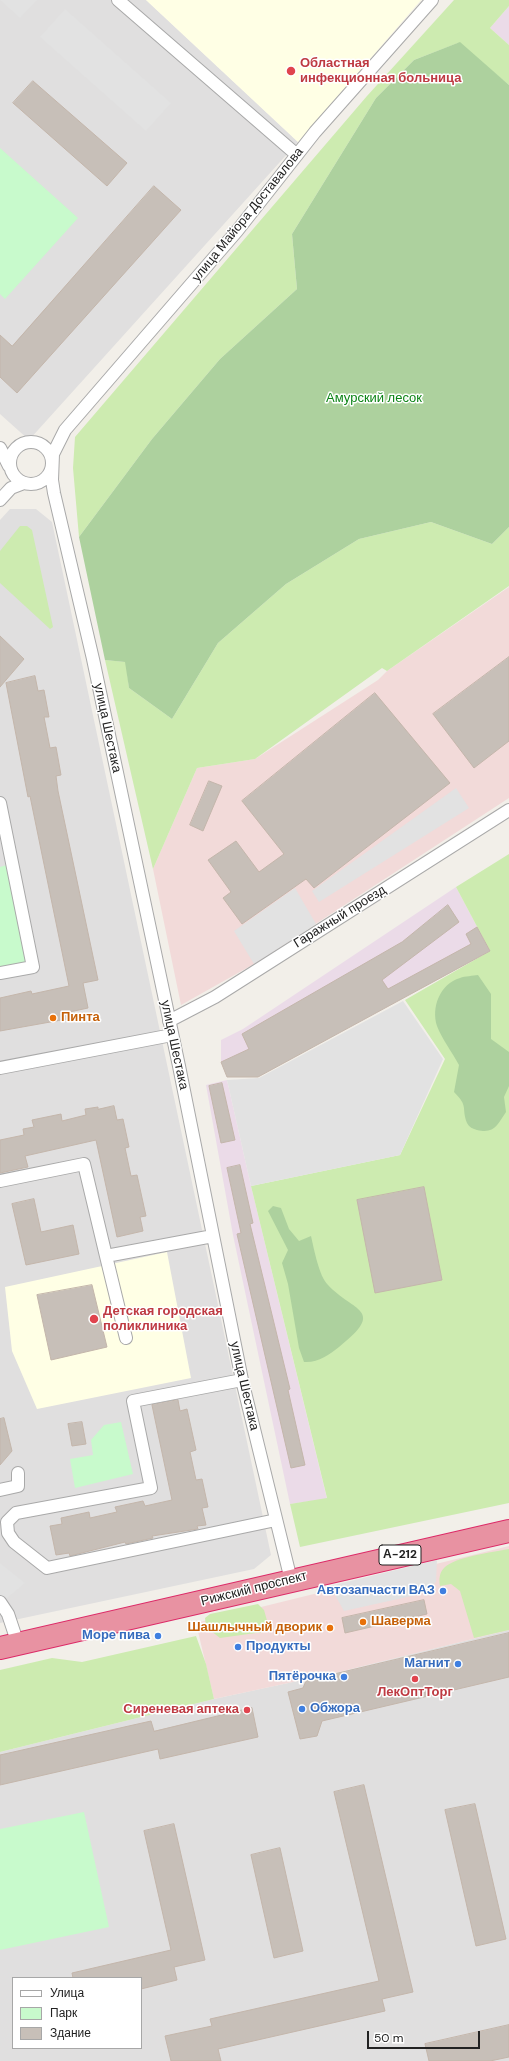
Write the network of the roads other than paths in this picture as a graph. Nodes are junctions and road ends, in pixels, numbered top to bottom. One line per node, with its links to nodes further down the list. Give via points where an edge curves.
1 (118, 0): 3 (street)
2 (432, 0): 3 (street, улица Майора Доставалова)
3 (297, 155): 4 (street, улица Майора Доставалова, via 237,231)
4 (65, 430): 5 (street, улица Майора Доставалова); 9 (street, улица Майора Доставалова, via 57,445)
5 (36, 442): 7 (street, via 22,443); 9 (street, via 48,450)
6 (0, 445): 7 (street)
7 (16, 447): 10 (street, via 12,452)
8 (0, 448): 10 (street)
9 (52, 464): 11 (street, via 47,477); 13 (street, улица Шестака, via 52,480)
10 (10, 469): 11 (street, via 15,478); 12 (street, via 10,484)
11 (29, 484): 12 (street, via 15,486); 13 (street, улица Шестака, via 43,489)
12 (2, 498)
13 (59, 510): 18 (street, улица Шестака)
14 (0, 803): 16 (street)
15 (509, 810): 18 (street, Гаражный проезд, via 215,996)
16 (5, 858): 17 (street, via 33,967)
17 (0, 973)
18 (169, 1021): 19 (street, улица Шестака)
19 (172, 1035): 20 (street); 22 (street, улица Шестака)
20 (0, 1068)
21 (0, 1181): 23 (street, via 84,1164)
22 (213, 1236): 23 (street); 25 (street, улица Шестака)
23 (106, 1256): 24 (street)
24 (126, 1338)
25 (242, 1380): 28 (street, улица Шестака); 28 (street, via 133,1401 151,1488 16,1513 7,1522 8,1534 14,1542 47,1568)
26 (18, 1473): 27 (street, via 18,1486)
27 (0, 1490)
28 (276, 1520): 30 (street, улица Шестака)
29 (509, 1531): 30 (highway, Рижский проспект / А-212)
30 (291, 1580): 32 (highway, Рижский проспект / А-212)
31 (0, 1602): 32 (street, via 8,1614)
32 (9, 1646)

